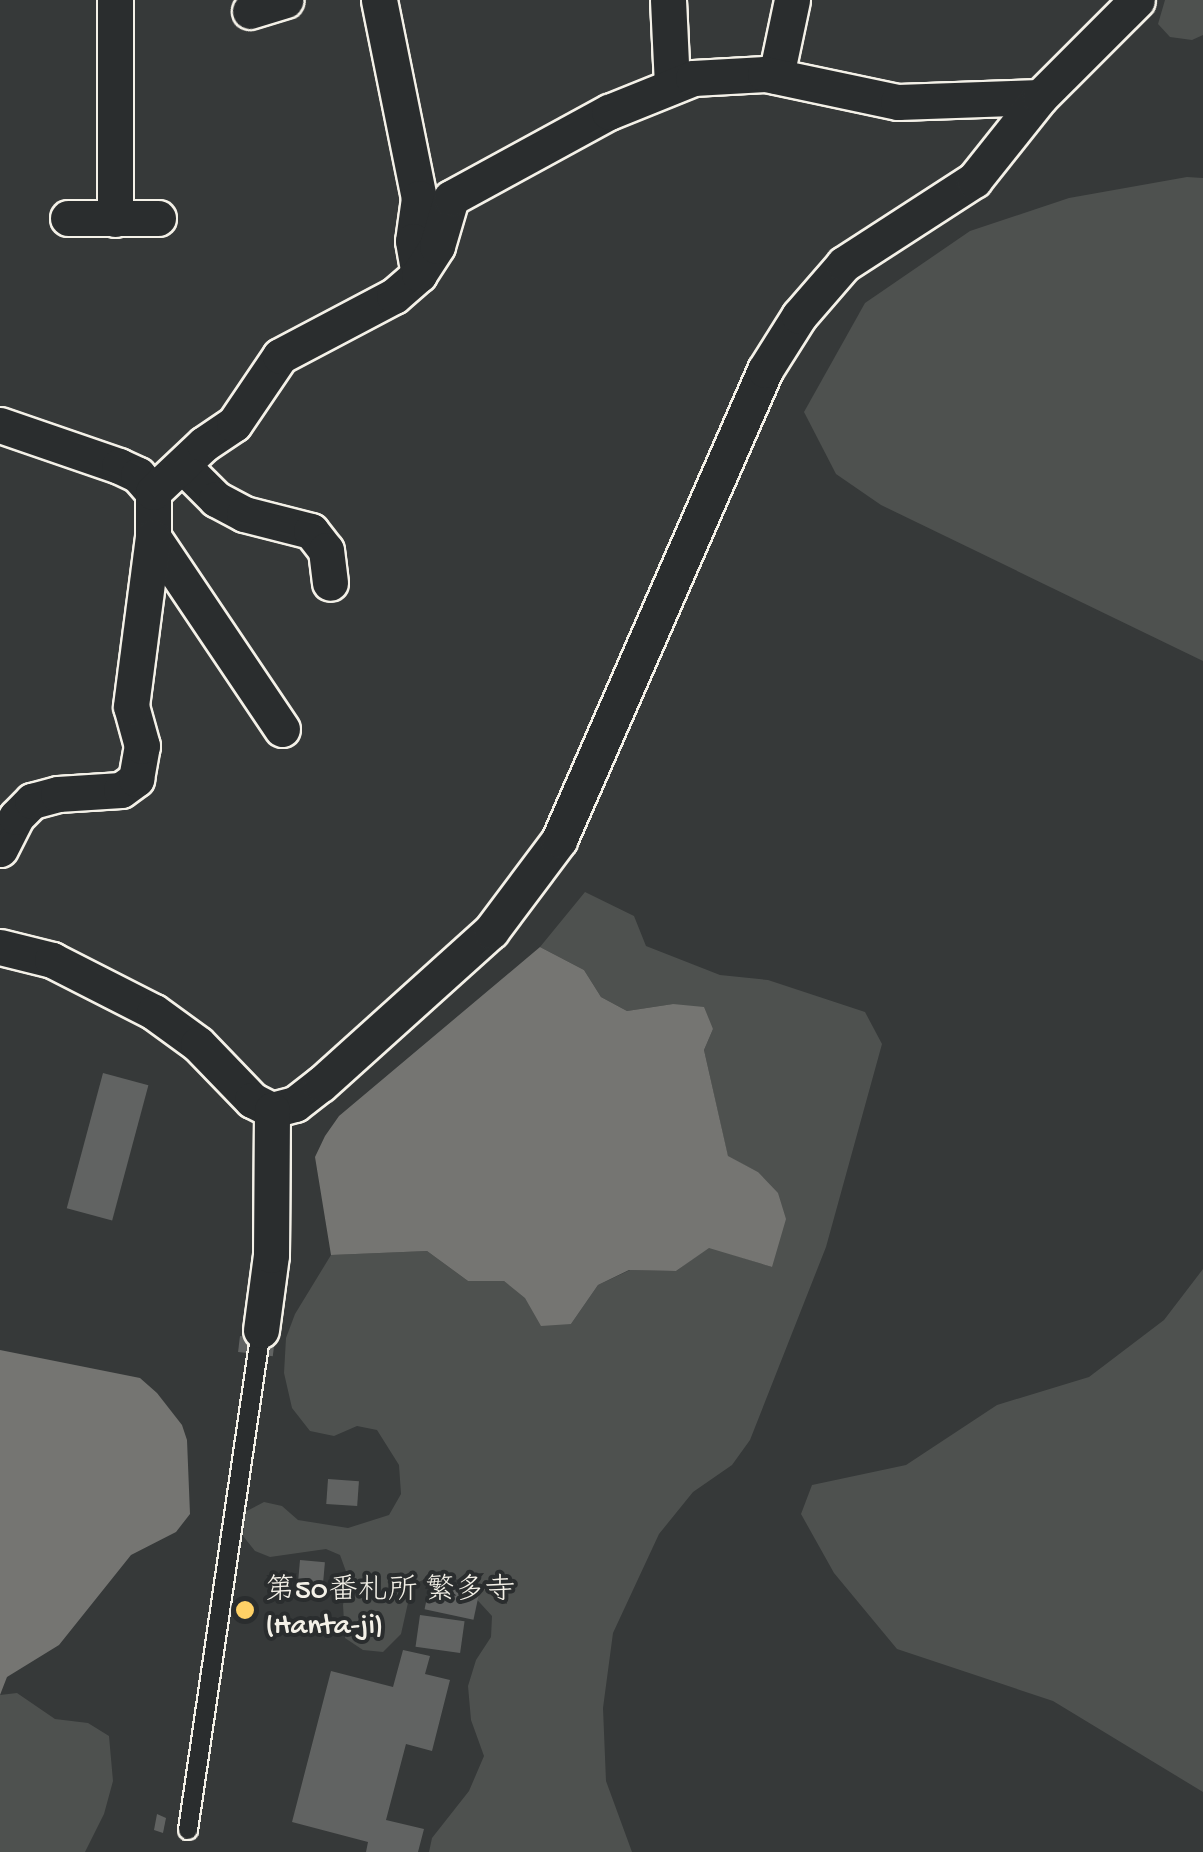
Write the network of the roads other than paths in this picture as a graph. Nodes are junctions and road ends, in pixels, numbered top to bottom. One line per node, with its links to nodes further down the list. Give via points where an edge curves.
1 (115, 0): 13 (street)
2 (286, 0): 7 (street)
3 (379, 0): 14 (street, via 419,198 413,240)
4 (668, 0): 9 (street)
5 (792, 0): 8 (street)
6 (1138, 0): 10 (street)
7 (250, 11)
8 (776, 76): 9 (street, via 693,78); 10 (street, via 898,102)
9 (672, 86): 14 (street, via 608,112 451,198 437,246)
10 (1040, 97): 23 (street, via 974,180 844,264 799,316 765,370 559,840 526,887 491,930 321,1084 295,1104)
11 (68, 218): 13 (street)
12 (158, 218): 13 (street)
13 (115, 219)
14 (419, 274): 16 (street, via 394,296 280,356 234,424)
15 (0, 424): 17 (street, via 119,466)
16 (184, 466): 17 (street); 19 (street, via 244,514 311,531 326,550)
17 (153, 492): 18 (street)
18 (152, 537): 20 (street); 21 (street, via 130,706 142,746 136,780 120,790 32,801)
19 (330, 583)
20 (282, 729)
21 (0, 849)
22 (0, 947): 23 (street, via 52,960 154,1012 198,1044 252,1100)
23 (272, 1110): 24 (street, via 271,1255)
24 (261, 1330): 25 (lane)
25 (188, 1830)

